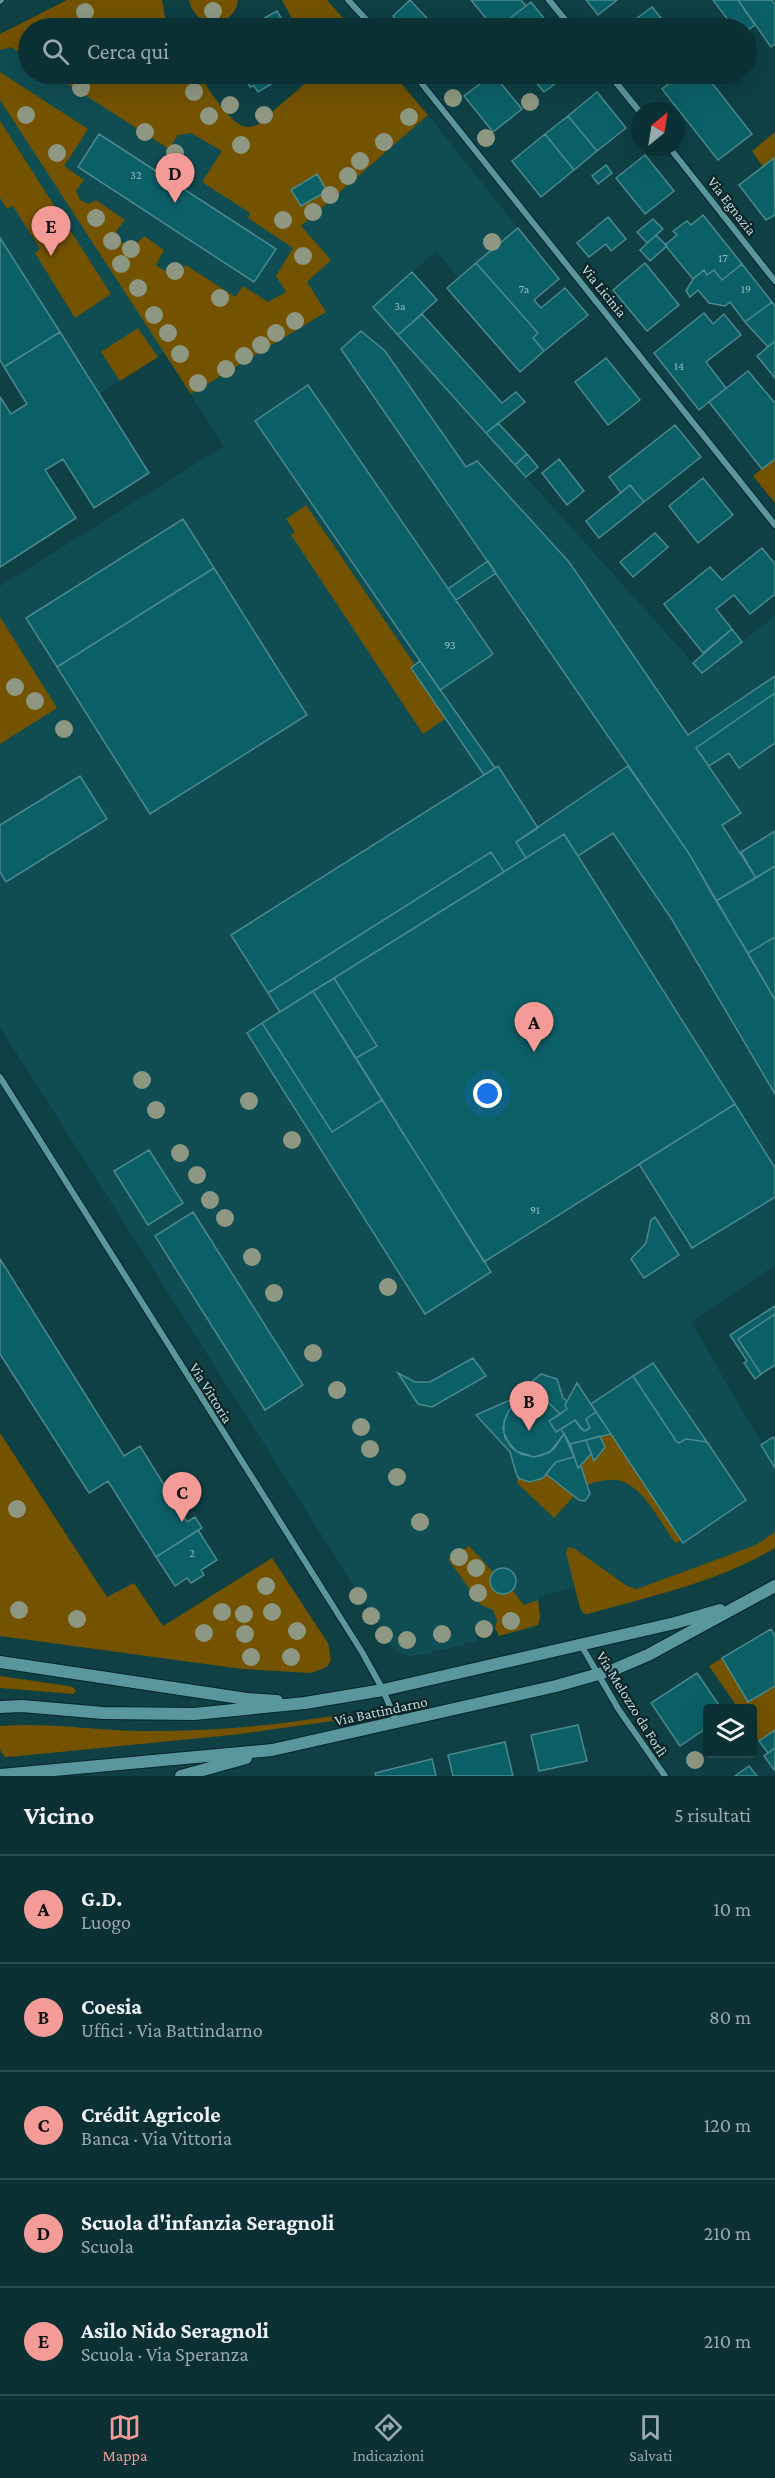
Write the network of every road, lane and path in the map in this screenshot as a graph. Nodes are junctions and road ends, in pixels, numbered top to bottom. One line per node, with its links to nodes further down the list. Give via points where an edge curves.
1 (348, 0): 3 (street)
2 (549, 0): 4 (street)
3 (365, 18)
4 (564, 18)
5 (422, 84): 10 (street, Via Licinia)
6 (617, 84): 7 (street)
7 (632, 102)
8 (676, 156): 9 (street, Via Egnazia)
9 (775, 281)
10 (775, 525)
11 (0, 1077): 17 (street, Via Vittoria)
12 (775, 1586): 13 (street, Via Battindarno)
13 (749, 1600): 14 (street, Via Battindarno); 16 (street, Via Battindarno, via 648,1655)
14 (580, 1644): 16 (street, Via Melozzo da Forlì); 17 (street, Via Battindarno)
15 (0, 1662): 18 (street, via 247,1699)
16 (599, 1674): 20 (street, Via Battindarno); 24 (street, Via Melozzo da Forlì)
17 (383, 1690): 18 (street, Via Battindarno); 20 (street, Via Vittoria)
18 (305, 1703): 19 (street, Via Battindarno, via 194,1714)
19 (0, 1707)
20 (397, 1724): 21 (street, Via Battindarno)
21 (272, 1750): 22 (street, Via Battindarno); 23 (street)
22 (0, 1775)
23 (181, 1776)
24 (665, 1776)

